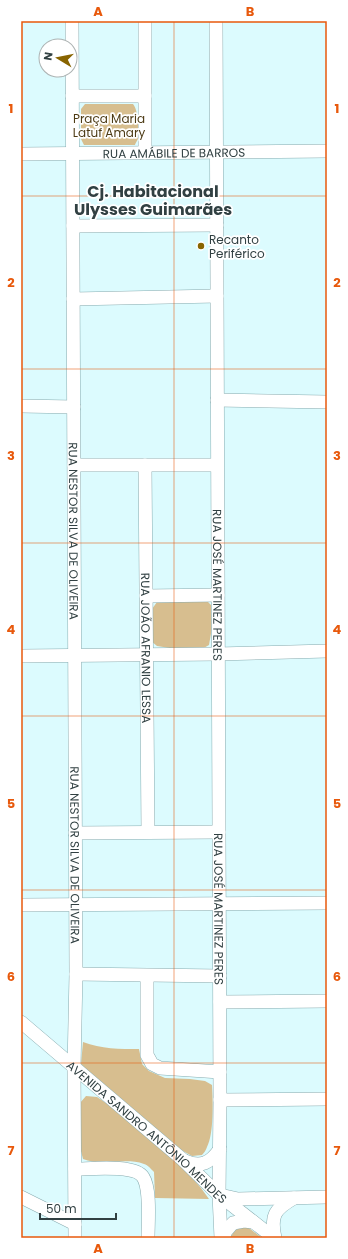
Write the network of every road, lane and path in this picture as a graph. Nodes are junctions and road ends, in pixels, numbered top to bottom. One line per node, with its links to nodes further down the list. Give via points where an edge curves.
1 (72, 21): 4 (street, RUA NESTOR SILVA DE OLIVEIRA)
2 (145, 21): 5 (street)
3 (216, 21): 8 (street, RUA JOSÉ MARTINEZ PERES)
4 (72, 96): 5 (street); 10 (street, RUA NESTOR SILVA DE OLIVEIRA)
5 (145, 96): 7 (street)
6 (327, 151): 8 (street, RUA AMÁBILE DE BARROS)
7 (145, 153): 8 (street, RUA AMÁBILE DE BARROS); 10 (street, RUA AMÁBILE DE BARROS)
8 (216, 153): 11 (street, RUA JOSÉ MARTINEZ PERES)
9 (21, 154): 10 (street, RUA AMÁBILE DE BARROS)
10 (73, 154): 12 (street, RUA NESTOR SILVA DE OLIVEIRA)
11 (217, 225): 12 (street); 13 (street, RUA JOSÉ MARTINEZ PERES)
12 (73, 226): 14 (street, RUA NESTOR SILVA DE OLIVEIRA)
13 (217, 296): 14 (street); 15 (street, RUA JOSÉ MARTINEZ PERES)
14 (73, 299): 18 (street, RUA NESTOR SILVA DE OLIVEIRA)
15 (217, 400): 16 (street); 21 (street, RUA JOSÉ MARTINEZ PERES)
16 (327, 402)
17 (21, 406): 18 (street)
18 (74, 407): 19 (street, RUA NESTOR SILVA DE OLIVEIRA)
19 (74, 464): 20 (street); 28 (street, RUA NESTOR SILVA DE OLIVEIRA)
20 (145, 465): 21 (street); 23 (street, RUA JOÃO AFRANIO LESSA)
21 (217, 465): 22 (street, RUA JOSÉ MARTINEZ PERES)
22 (218, 594): 23 (street); 25 (street, RUA JOSÉ MARTINEZ PERES)
23 (146, 596): 26 (street, RUA JOÃO AFRANIO LESSA)
24 (327, 651): 25 (street)
25 (218, 654): 26 (street); 30 (street, RUA JOSÉ MARTINEZ PERES)
26 (147, 655): 28 (street); 29 (street, RUA JOÃO AFRANIO LESSA)
27 (21, 656): 28 (street)
28 (74, 656): 31 (street, RUA NESTOR SILVA DE OLIVEIRA)
29 (148, 832): 30 (street); 31 (street)
30 (219, 832): 35 (street, RUA JOSÉ MARTINEZ PERES)
31 (75, 833): 33 (street, RUA NESTOR SILVA DE OLIVEIRA)
32 (327, 903): 35 (street)
33 (75, 904): 34 (street); 35 (street); 36 (street, RUA NESTOR SILVA DE OLIVEIRA)
34 (21, 905)
35 (219, 905): 38 (street, RUA JOSÉ MARTINEZ PERES)
36 (76, 974): 37 (street); 42 (street, RUA NESTOR SILVA DE OLIVEIRA)
37 (147, 976): 38 (street); 45 (street, via 147,1055 152,1064 160,1068)
38 (220, 976): 40 (street, RUA JOSÉ MARTINEZ PERES)
39 (327, 1001): 40 (street)
40 (220, 1002): 45 (street, RUA JOSÉ MARTINEZ PERES)
41 (21, 1022): 43 (street, AVENIDA SANDRO ANTÔNIO MENDES)
42 (75, 1041): 43 (street, via 67,1050); 44 (street, RUA NESTOR SILVA DE OLIVEIRA)
43 (54, 1051): 44 (street, AVENIDA SANDRO ANTÔNIO MENDES)
44 (74, 1068): 49 (street, AVENIDA SANDRO ANTÔNIO MENDES); 50 (street, RUA NESTOR SILVA DE OLIVEIRA)
45 (220, 1072): 47 (street, RUA JOSÉ MARTINEZ PERES)
46 (327, 1099): 47 (street)
47 (220, 1100): 48 (street, RUA JOSÉ MARTINEZ PERES)
48 (220, 1149): 49 (street, via 214,1157 199,1165); 51 (street, RUA JOSÉ MARTINEZ PERES)
49 (182, 1159): 51 (street, AVENIDA SANDRO ANTÔNIO MENDES)
50 (75, 1169): 56 (street, RUA NESTOR SILVA DE OLIVEIRA); 58 (street, via 137,1171 143,1177 147,1188)
51 (219, 1195): 54 (street, via 238,1198); 55 (street, AVENIDA SANDRO ANTÔNIO MENDES); 59 (street, RUA JOSÉ MARTINEZ PERES)
52 (21, 1197): 56 (street)
53 (327, 1197): 54 (street)
54 (294, 1198): 60 (street, AVENIDA SANDRO ANTÔNIO MENDES, via 275,1214 272,1222)
55 (253, 1222): 59 (street, RUA JOSÉ MARTINEZ PERES, via 233,1223); 60 (street, AVENIDA SANDRO ANTÔNIO MENDES)
56 (75, 1224): 57 (street, RUA NESTOR SILVA DE OLIVEIRA)
57 (75, 1238)
58 (148, 1238)
59 (222, 1238)
60 (274, 1238)

